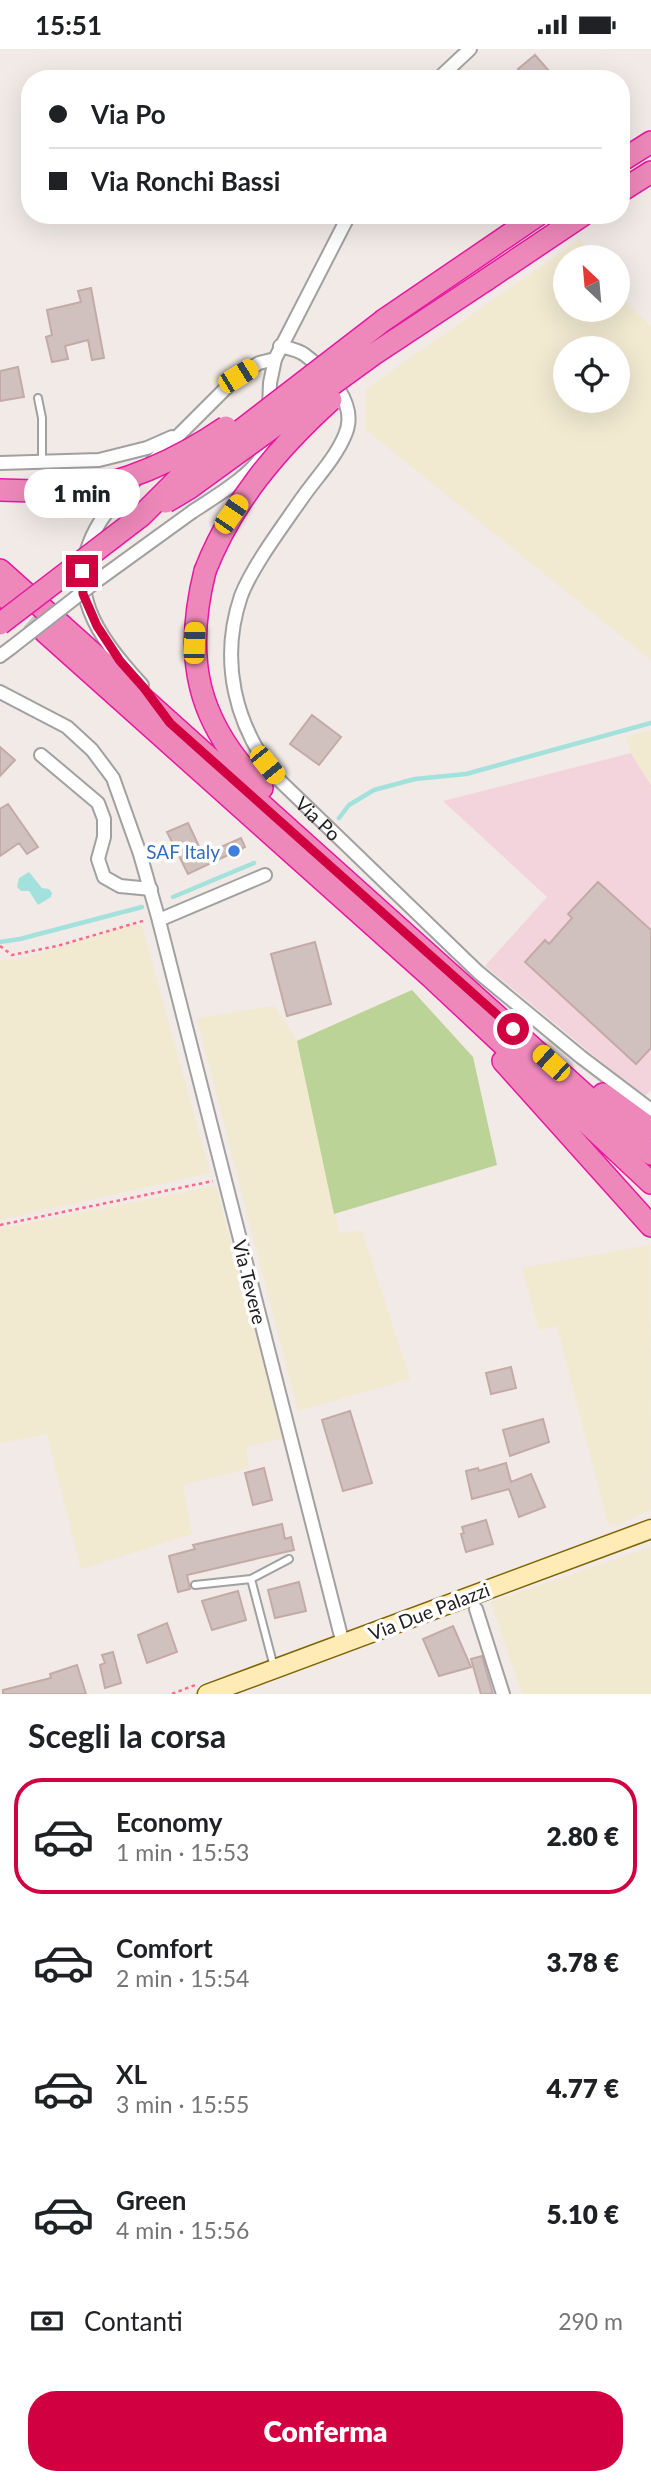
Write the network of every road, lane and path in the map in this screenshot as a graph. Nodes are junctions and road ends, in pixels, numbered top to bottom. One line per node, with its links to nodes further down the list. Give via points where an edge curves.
1 (470, 49): 2 (street)
2 (448, 70)
3 (651, 142): 4 (highway)
4 (630, 155)
5 (651, 172): 6 (highway)
6 (630, 185)
7 (344, 224): 12 (street)
8 (524, 224): 11 (highway)
9 (570, 224): 10 (highway)
10 (486, 280): 19 (highway, bridge, via 374,354 188,489); 29 (highway, bridge, via 354,380 257,476 231,514 205,571 194,627 194,656 205,702 221,738 243,770)
11 (384, 320): 18 (highway, bridge, via 221,431 123,480 69,492); 19 (highway, bridge, via 179,478)
12 (280, 346): 13 (street); 34 (street, Via Po, via 304,354 335,383 349,411 346,432 334,456 269,546 242,595 233,636 232,684 257,753 293,794 478,972)
13 (275, 359): 15 (street, via 238,376); 23 (street, bridge, via 265,452 248,470)
14 (38, 398): 16 (lane)
15 (182, 433): 16 (street, via 116,458); 25 (street, via 100,522 82,571 83,594 97,626)
16 (42, 462): 17 (street)
17 (0, 463)
18 (0, 490)
19 (141, 516): 21 (highway, bridge)
20 (0, 571): 25 (highway, Via Po)
21 (0, 624)
22 (45, 632): 32 (highway)
23 (0, 656)
24 (0, 692): 28 (street, Via Tevere, via 67,727 92,750 113,778)
25 (170, 723): 29 (highway, Via Po)
26 (41, 755): 28 (street, via 98,803 104,819 98,859 104,877 120,886)
27 (265, 875): 30 (street)
28 (151, 889): 30 (street, Via Tevere)
29 (374, 906): 33 (highway, Via Po)
30 (158, 918): 31 (path, via 12,955); 37 (street, Via Tevere)
31 (0, 946)
32 (431, 977): 38 (highway); 40 (highway)
33 (495, 1012): 35 (highway); 36 (highway)
34 (651, 1111)
35 (651, 1129)
36 (651, 1154)
37 (223, 1179): 39 (path); 46 (street, Via Tevere)
38 (651, 1183)
39 (0, 1225)
40 (651, 1226)
41 (651, 1529): 46 (street, Via Due Palazzi)
42 (289, 1559): 43 (lane)
43 (251, 1579): 44 (lane); 47 (lane)
44 (195, 1585)
45 (476, 1609): 49 (street)
46 (342, 1644): 47 (street, Via Due Palazzi)
47 (275, 1669): 48 (street, Via Due Palazzi)
48 (207, 1694)
49 (503, 1694)

